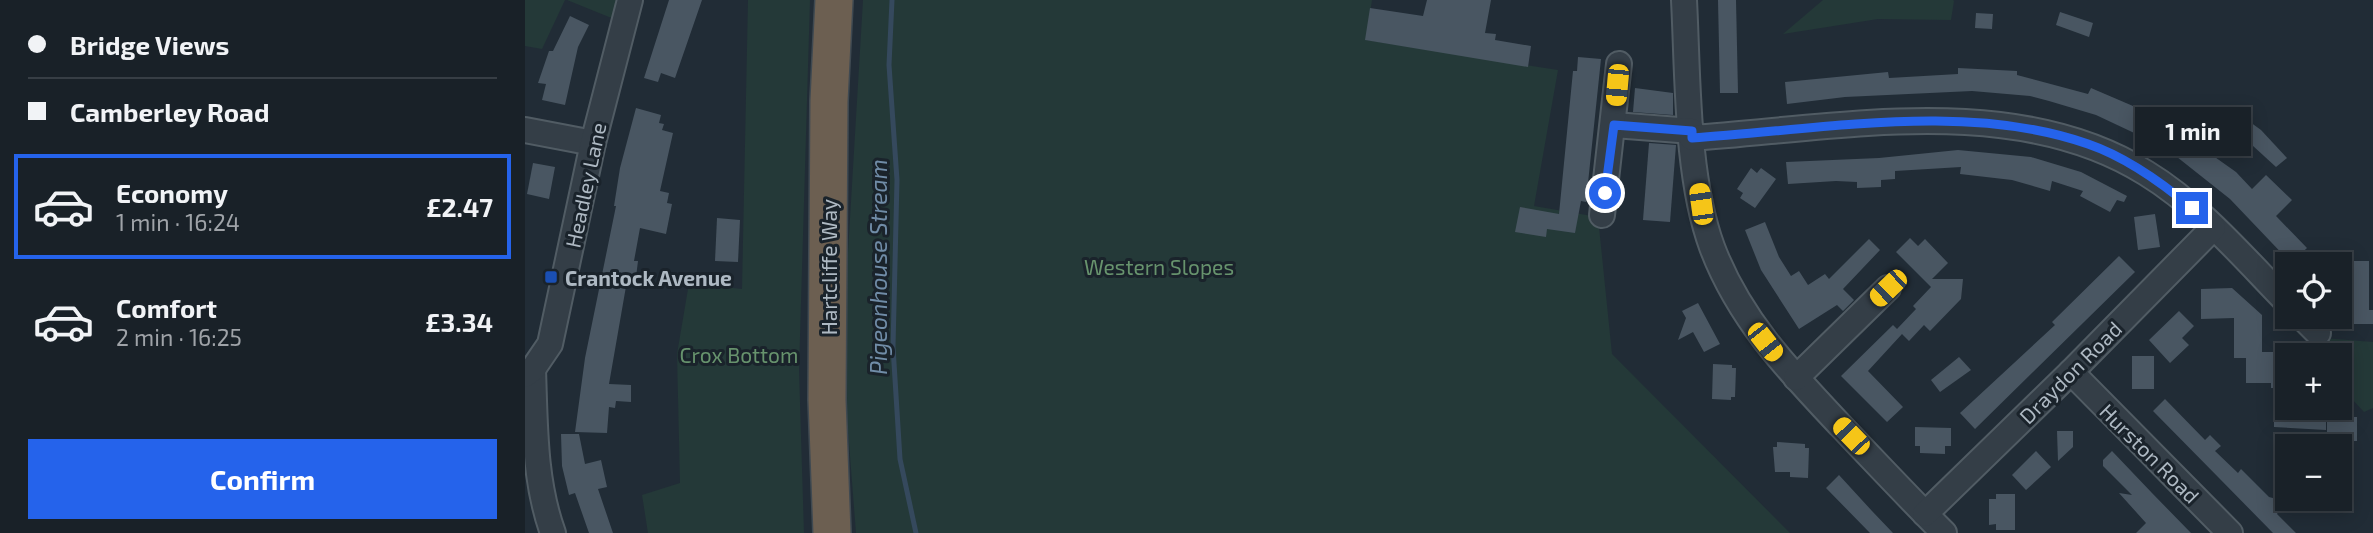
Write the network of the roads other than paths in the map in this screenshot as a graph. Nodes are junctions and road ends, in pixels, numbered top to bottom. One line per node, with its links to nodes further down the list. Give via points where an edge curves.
1 (630, 0): 8 (street, Headley Lane)
2 (834, 0): 18 (highway, Hartcliffe Way, via 827,400)
3 (1684, 0): 7 (street)
4 (1619, 64): 5 (street)
5 (1614, 125): 7 (street); 9 (street)
6 (525, 130): 8 (street)
7 (1692, 134): 10 (street, via 1909,122 2010,126 2089,144 2119,157 2178,195); 15 (street, via 1701,204 1724,275 1755,329)
8 (593, 143): 13 (street, Headley Lane, via 550,344)
9 (1602, 215)
10 (2213, 228): 12 (street); 14 (street, Draydon Road)
11 (1888, 288): 15 (street)
12 (2275, 290)
13 (529, 372): 17 (street, Headley Lane, via 545,510)
14 (2071, 372): 16 (street, Draydon Road); 20 (street, Hurston Road)
15 (1796, 378): 16 (street)
16 (1925, 514): 19 (street)
17 (553, 533)
18 (832, 533)
19 (1944, 533)
20 (2230, 533)

